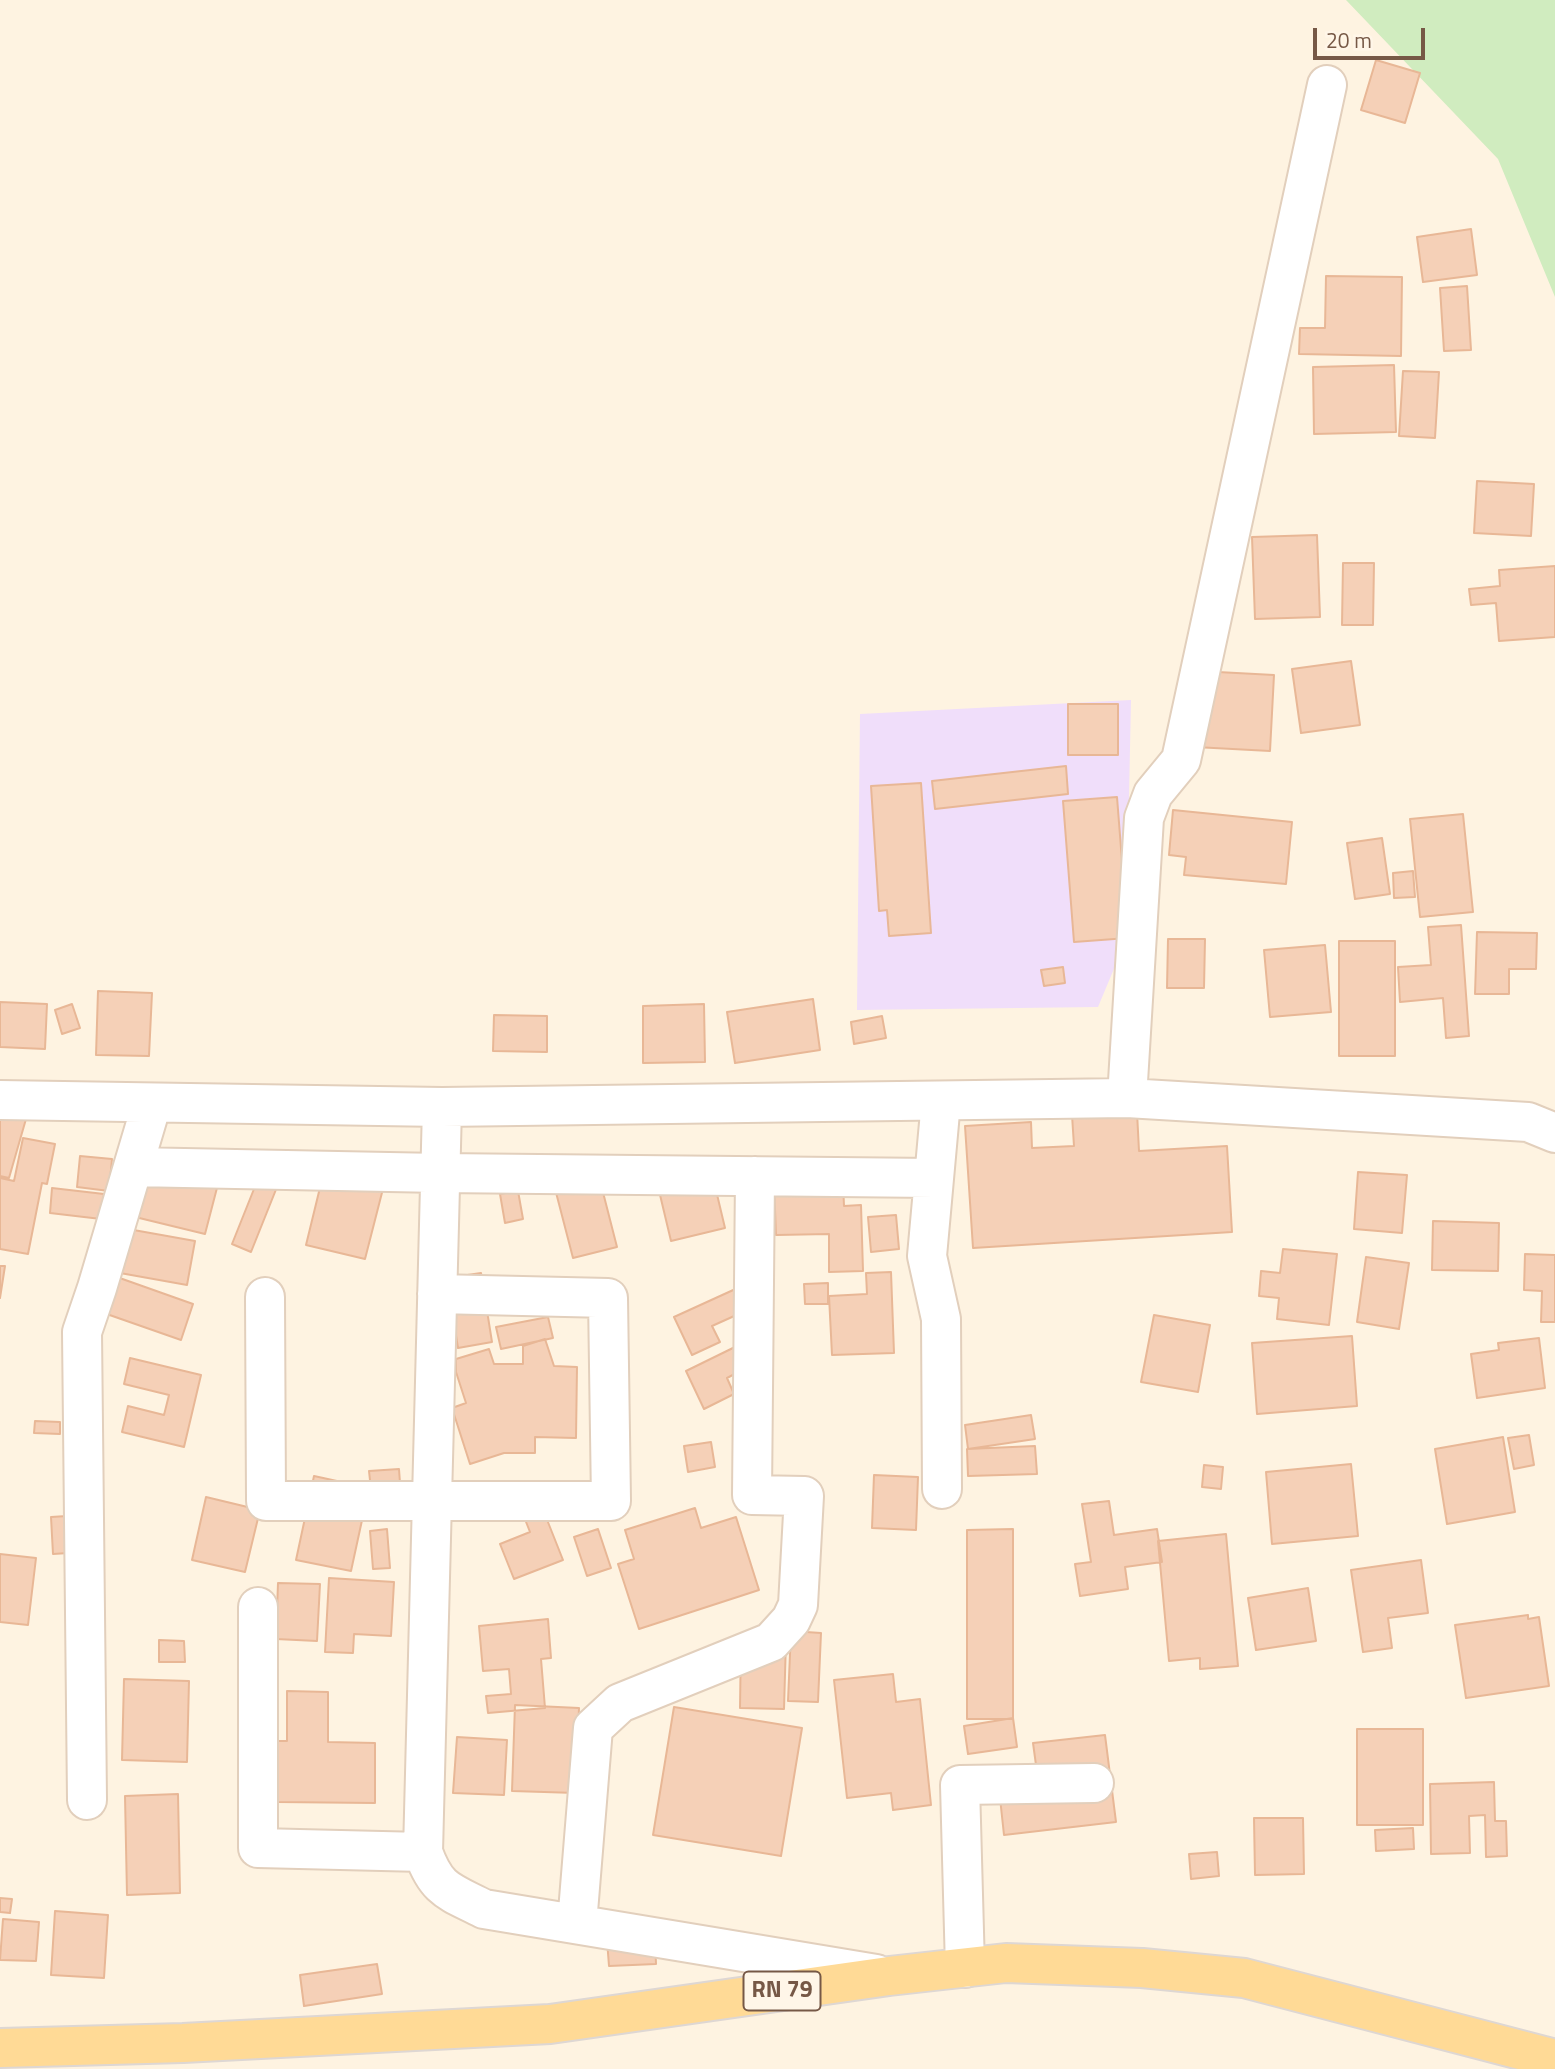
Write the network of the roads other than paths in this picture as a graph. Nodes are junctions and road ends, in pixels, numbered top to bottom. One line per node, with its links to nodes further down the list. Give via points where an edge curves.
1 (1327, 85): 2 (street, via 1181,760 1153,794 1144,818)
2 (1127, 1098): 4 (street); 7 (street, via 1528,1122)
3 (0, 1100): 5 (street)
4 (941, 1101): 6 (street); 11 (street)
5 (152, 1102): 6 (street); 8 (street)
6 (442, 1108): 9 (street)
7 (1555, 1133)
8 (133, 1167): 9 (street); 18 (street, via 82,1332)
9 (440, 1173): 10 (street); 12 (street)
10 (754, 1176): 11 (street); 20 (street, via 752,1495 804,1496 798,1605 771,1642 620,1703 593,1728)
11 (934, 1178): 14 (street, via 927,1256 941,1319)
12 (437, 1294): 15 (street); 15 (street, via 608,1298 611,1501)
13 (265, 1297): 15 (street, via 266,1501)
14 (943, 1489)
15 (432, 1502): 19 (street)
16 (258, 1607): 19 (street, via 258,1847)
17 (1094, 1783): 21 (street, via 960,1784)
18 (87, 1800)
19 (423, 1852): 20 (street, via 430,1872 443,1888 484,1909)
20 (577, 1924): 22 (street)
21 (965, 1968): 22 (main road, RN 79); 24 (main road, RN 79, via 1006,1963 1142,1968 1244,1978)
22 (890, 1976): 23 (main road, RN 79, via 550,2024)
23 (0, 2048)
24 (1555, 2059)

